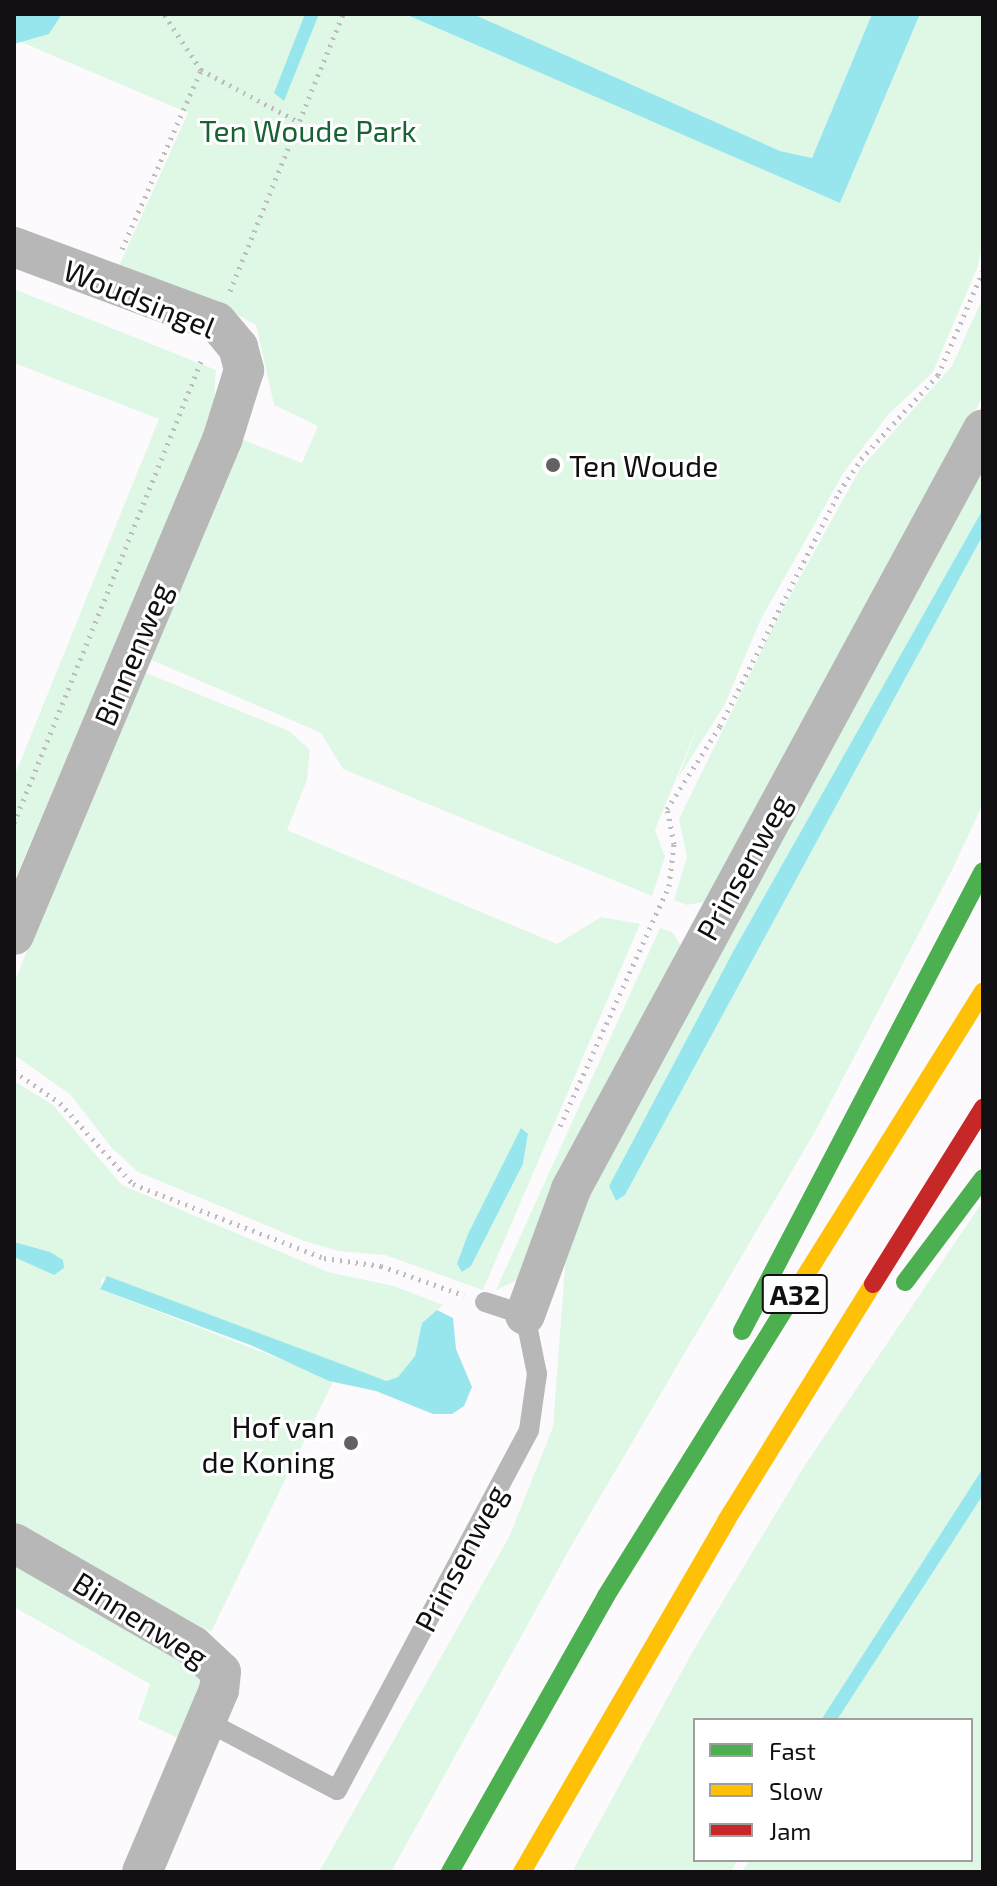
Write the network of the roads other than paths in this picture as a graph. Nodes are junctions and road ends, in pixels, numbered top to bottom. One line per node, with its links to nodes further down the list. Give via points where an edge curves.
1 (14, 247): 2 (street, Woudsingel, via 107,282 238,347)
2 (244, 370): 5 (street, Binnenweg, via 222,440)
3 (983, 429): 11 (street, Prinsenweg, via 571,1189)
4 (983, 871): 13 (highway, A32)
5 (14, 935)
6 (983, 992): 17 (highway, A32)
7 (983, 1108): 15 (highway, A32)
8 (983, 1178): 9 (highway)
9 (897, 1292)
10 (485, 1302): 11 (lane)
11 (525, 1315): 18 (lane, Prinsenweg, via 537,1374 529,1430 337,1790)
12 (869, 1330): 15 (highway, A32)
13 (735, 1345)
14 (720, 1373): 17 (highway, A32)
15 (726, 1521): 21 (highway, A32)
16 (14, 1543): 18 (street, Binnenweg, via 208,1655 217,1664 221,1682)
17 (606, 1596): 20 (highway, A32)
18 (206, 1721): 19 (street, Binnenweg)
19 (142, 1872)
20 (450, 1872)
21 (522, 1872)

